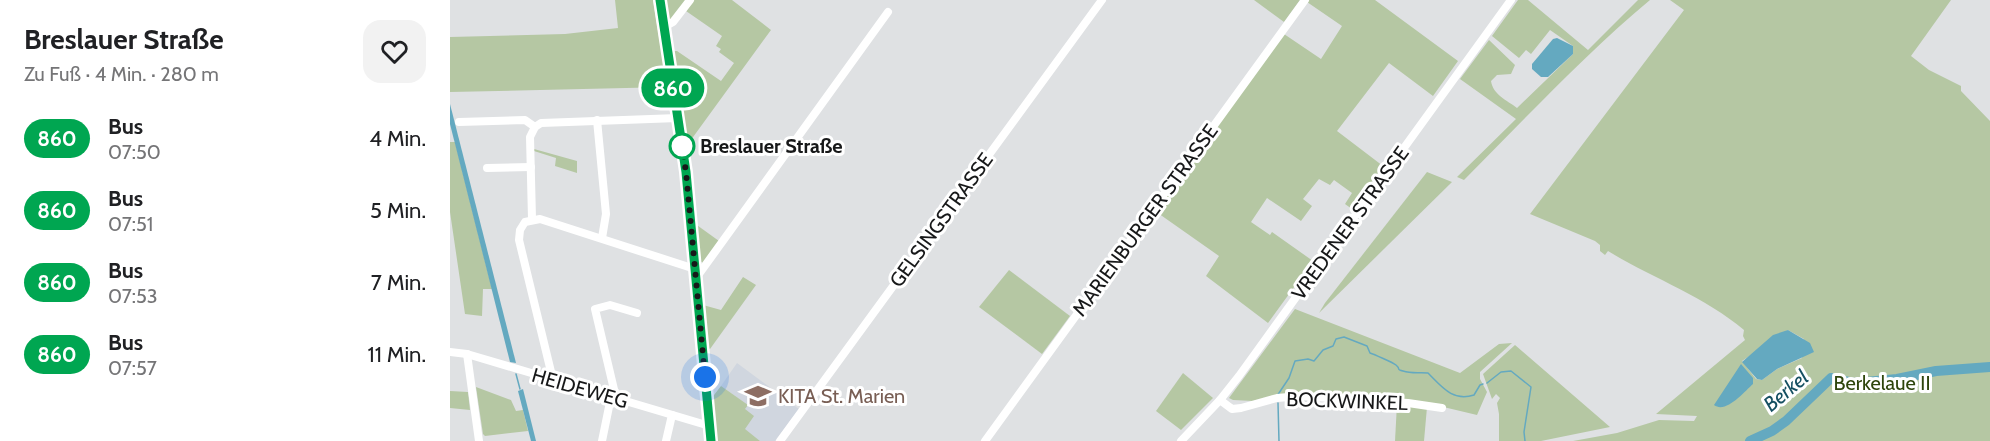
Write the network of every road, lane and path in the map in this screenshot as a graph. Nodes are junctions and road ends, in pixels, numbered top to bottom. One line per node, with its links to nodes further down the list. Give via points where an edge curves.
1 (660, 0): 7 (street)
2 (690, 0): 7 (street, via 673,22)
3 (1102, 0): 30 (street, GELSINGSTRASSE)
4 (1305, 0): 31 (street, MARIENBURGER STRASSE)
5 (1511, 0): 22 (street, VREDENER STRASSE)
6 (888, 12): 16 (street, via 699,274)
7 (664, 27): 8 (street)
8 (678, 118): 9 (street); 16 (street)
9 (597, 120): 11 (street, via 542,123); 15 (street, via 606,214)
10 (459, 122): 11 (street, via 525,120)
11 (535, 127): 12 (street, via 530,137)
12 (531, 167): 13 (street); 14 (street)
13 (488, 168)
14 (532, 219): 15 (street); 20 (street, via 520,230 519,240)
15 (602, 238): 16 (street)
16 (695, 272): 25 (street)
17 (637, 313): 21 (street, via 610,305 596,309)
18 (450, 352): 19 (street, HEIDEWEG)
19 (467, 354): 20 (street, HEIDEWEG); 26 (street)
20 (553, 380): 21 (street, HEIDEWEG)
21 (614, 397): 24 (street, HEIDEWEG); 27 (street)
22 (1220, 400): 23 (street, BOCKWINKEL, via 1232,409 1300,396 1408,402); 32 (street, VREDENER STRASSE)
23 (1442, 408)
24 (672, 415): 25 (street, HEIDEWEG); 28 (street)
25 (709, 423): 29 (street)
26 (479, 441)
27 (602, 441)
28 (666, 441)
29 (711, 441)
30 (780, 441)
31 (985, 441)
32 (1181, 441)

